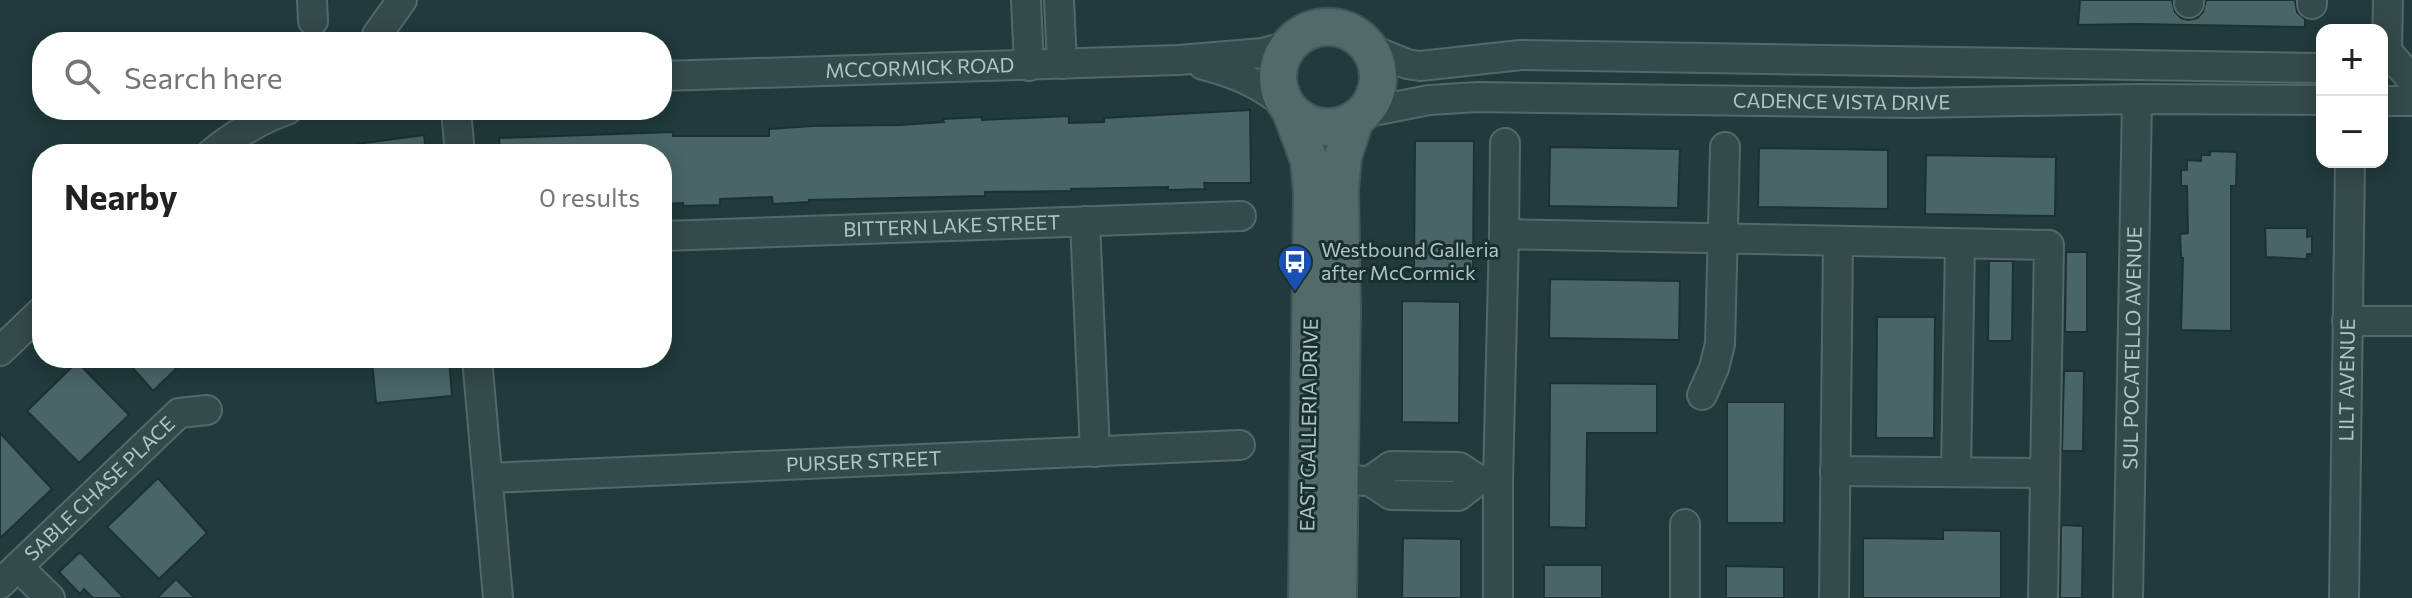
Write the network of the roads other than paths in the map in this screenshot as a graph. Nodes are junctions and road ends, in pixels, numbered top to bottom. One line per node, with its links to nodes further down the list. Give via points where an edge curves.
1 (402, 0): 7 (street)
2 (1026, 0): 12 (street)
3 (1059, 0): 11 (street)
4 (1312, 0): 8 (main road)
5 (1347, 0): 9 (main road, via 1354,30)
6 (2388, 0): 14 (street, via 2387,51)
7 (381, 32)
8 (1293, 41): 9 (main road, via 1312,29 1333,27); 10 (street, MCCORMICK ROAD, via 1263,53); 22 (main road, via 1278,76)
9 (1365, 44): 13 (street, CADENCE VISTA DRIVE, via 1420,66 1521,55); 23 (main road, via 1376,64 1377,85)
10 (1179, 60): 11 (street, MCCORMICK ROAD); 22 (street, MCCORMICK ROAD, via 1256,83)
11 (1062, 64): 12 (street, MCCORMICK ROAD)
12 (1029, 66): 15 (street, MCCORMICK ROAD)
13 (2316, 68)
14 (2401, 72)
15 (672, 76)
16 (2316, 95): 18 (street)
17 (2137, 99): 18 (street, CADENCE VISTA DRIVE); 23 (street, CADENCE VISTA DRIVE, via 1913,103 1478,97 1429,100); 63 (street, SUL POCATELLO AVENUE)
18 (2292, 100): 19 (street, CADENCE VISTA DRIVE)
19 (2316, 100)
20 (2388, 101): 21 (street)
21 (2412, 101)
22 (1288, 108): 23 (main road, via 1317,127 1336,127); 57 (main road, EAST GALLERIA DRIVE, via 1309,160 1312,192)
23 (1359, 116): 52 (main road, EAST GALLERIA DRIVE, via 1343,156 1340,189)
24 (266, 120): 27 (street)
25 (457, 120): 28 (street)
26 (1505, 143): 33 (street)
27 (224, 144)
28 (459, 144)
29 (1725, 147): 35 (street)
30 (2350, 168): 39 (street, LILT AVENUE)
31 (1241, 216): 32 (street, BITTERN LAKE STREET)
32 (1085, 221): 34 (street, BITTERN LAKE STREET); 46 (street)
33 (1504, 234): 35 (street); 51 (street)
34 (672, 236)
35 (1723, 240): 36 (street); 43 (street, via 1720,344)
36 (1838, 242): 37 (street); 47 (street)
37 (1960, 244): 48 (street); 49 (street, via 2049,245)
38 (32, 321): 41 (street)
39 (2347, 321): 40 (street); 64 (street, LILT AVENUE)
40 (2412, 321)
41 (0, 351)
42 (478, 368): 50 (street)
43 (1702, 395)
44 (207, 410): 54 (street, SABLE CHASE PLACE, via 179,413)
45 (1240, 445): 46 (street, PURSER STREET)
46 (1095, 452): 50 (street, PURSER STREET)
47 (1835, 471): 48 (street); 61 (street)
48 (1956, 472): 49 (street)
49 (2045, 473): 62 (street)
50 (488, 478): 56 (street)
51 (1488, 480): 52 (street, via 1458,496 1391,495); 59 (street)
52 (1355, 481): 58 (main road, EAST GALLERIA DRIVE)
53 (1685, 524): 60 (street)
54 (7, 572): 55 (street)
55 (50, 598)
56 (498, 598)
57 (1307, 598)
58 (1338, 598)
59 (1498, 598)
60 (1685, 598)
61 (1834, 598)
62 (2043, 598)
63 (2128, 598)
64 (2344, 598)

